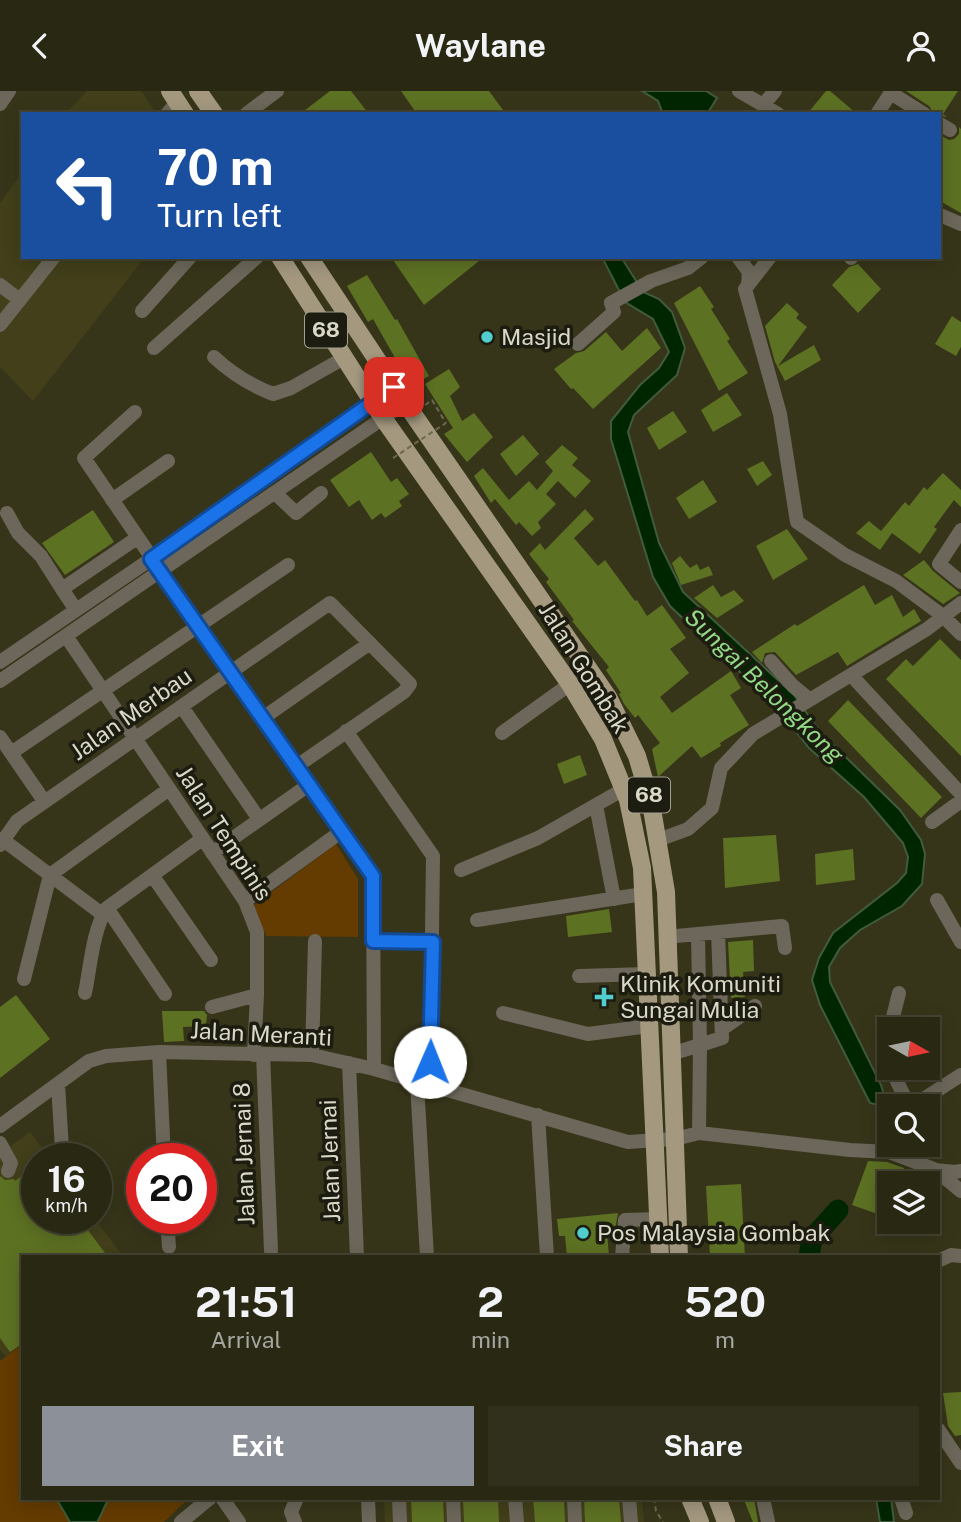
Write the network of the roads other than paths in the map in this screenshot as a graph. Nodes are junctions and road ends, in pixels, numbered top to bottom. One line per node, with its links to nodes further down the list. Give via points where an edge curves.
1 (9, 91): 7 (street)
2 (198, 91): 9 (main road)
3 (277, 91): 10 (street)
4 (739, 91): 8 (street)
5 (775, 91): 8 (street)
6 (891, 92): 12 (street); 13 (street)
7 (0, 104)
8 (763, 105): 11 (street)
9 (213, 112)
10 (249, 112)
11 (775, 112)
12 (878, 112)
13 (921, 112)
14 (941, 215): 15 (street)
15 (961, 224)
16 (52, 259): 26 (street)
17 (188, 259): 27 (street)
18 (255, 259): 30 (street)
19 (281, 259): 32 (main road, Jalan Gombak / 68)
20 (310, 259): 33 (main road, Jalan Gombak / 68)
21 (699, 259): 29 (street, via 611,303 614,312)
22 (739, 259): 25 (street, via 749,272)
23 (768, 259): 25 (street)
24 (0, 285): 26 (street)
25 (748, 285): 52 (street, via 745,289 780,414 797,522 845,555 896,581)
26 (20, 300): 28 (street)
27 (142, 311)
28 (0, 325)
29 (578, 344)
30 (154, 348)
31 (214, 357): 32 (street, via 230,373 273,394)
32 (344, 358): 34 (main road, Jalan Gombak / 68)
33 (394, 387): 34 (street); 35 (main road, Jalan Gombak / 68)
34 (373, 402): 37 (main road, Jalan Gombak / 68); 45 (street)
35 (405, 403): 37 (street); 84 (main road, Jalan Gombak / 68, via 608,697 637,756)
36 (135, 412): 41 (street, via 84,458)
37 (383, 418): 39 (street); 62 (main road, Jalan Gombak / 68)
38 (168, 461): 41 (street)
39 (275, 493): 40 (street, via 296,513); 47 (street)
40 (321, 493)
41 (112, 500): 44 (street)
42 (7, 513): 49 (street)
43 (961, 530): 48 (street, via 939,564)
44 (137, 538): 45 (street); 49 (street)
45 (151, 559): 47 (street); 51 (street)
46 (289, 565): 53 (street)
47 (161, 571): 53 (street); 55 (street)
48 (961, 582)
49 (62, 589): 51 (street)
50 (961, 603): 52 (street)
51 (76, 610): 57 (street)
52 (943, 616): 54 (street); 60 (street)
53 (199, 627): 59 (street); 63 (street)
54 (961, 634)
55 (66, 636): 61 (street); 63 (street, Jalan Tempinis)
56 (370, 643): 59 (street, Jalan Merbau, via 330,603); 66 (street); 67 (street, via 411,684)
57 (0, 661)
58 (771, 661): 64 (street)
59 (230, 673): 65 (street, Jalan Merbau); 66 (street)
60 (851, 675): 64 (street); 76 (street)
61 (0, 681)
62 (570, 684): 68 (street); 75 (main road, Jalan Gombak / 68, via 603,739)
63 (102, 690): 70 (street, Jalan Tempinis); 71 (street)
64 (807, 701): 84 (street, via 753,734 721,768 712,808 704,817 688,829)
65 (182, 707): 70 (street, Jalan Merbau); 80 (street)
66 (263, 718): 72 (street)
67 (346, 731): 72 (street); 101 (street, via 433,856)
68 (502, 733)
69 (0, 737): 71 (street)
70 (136, 739): 74 (street, Jalan Tempinis); 77 (street, Jalan Merbau)
71 (11, 753): 77 (street)
72 (297, 765): 73 (street)
73 (310, 784): 80 (street); 82 (street)
74 (169, 789): 83 (street, Jalan Tempinis); 88 (street)
75 (624, 789): 79 (street); 90 (main road, Jalan Gombak / 68, via 642,868)
76 (961, 794)
77 (44, 801): 85 (street, Jalan Merbau, via 17,821)
78 (961, 801): 81 (street)
79 (596, 805): 87 (street, via 538,838); 91 (street)
80 (259, 819): 86 (street)
81 (932, 822)
82 (342, 831): 93 (street); 100 (street, via 373,876)
83 (202, 839): 86 (street, Jalan Tempinis); 89 (street)
84 (658, 840): 98 (main road, Jalan Gombak / 68, via 666,892)
85 (1, 842): 88 (street)
86 (212, 853): 93 (street, Jalan Tempinis)
87 (460, 870)
88 (50, 874): 94 (street); 107 (street)
89 (152, 875): 94 (street); 104 (street)
90 (643, 894): 91 (street); 105 (main road, Jalan Gombak / 68)
91 (614, 899): 95 (street)
92 (937, 900): 102 (street)
93 (245, 901): 111 (street, Jalan Tempinis, via 257,932)
94 (104, 911): 108 (street); 110 (street)
95 (477, 920)
96 (718, 932): 97 (street); 103 (street, via 782,926); 117 (street)
97 (698, 934): 98 (street); 118 (street)
98 (666, 937): 120 (main road, Jalan Gombak / 68)
99 (315, 941): 122 (street)
100 (373, 941): 101 (street); 124 (street)
101 (433, 942): 127 (street)
102 (961, 942)
103 (785, 948)
104 (211, 960)
105 (647, 974): 106 (street); 116 (main road, Jalan Gombak / 68)
106 (579, 976)
107 (24, 979)
108 (85, 993)
109 (899, 993): 115 (street)
110 (165, 995)
111 (257, 995): 113 (street); 121 (street, Jalan Tempinis)
112 (755, 1006): 117 (street)
113 (212, 1007)
114 (503, 1013): 116 (street, via 588,1034)
115 (893, 1017)
116 (649, 1026): 133 (main road, Jalan Gombak / 68)
117 (722, 1029): 118 (street, via 722,1038)
118 (700, 1045): 120 (street); 131 (street)
119 (159, 1052): 121 (street, Jalan Meranti); 126 (street, Jalan Meranti, via 89,1061); 136 (street)
120 (671, 1053): 132 (main road, Jalan Gombak / 68)
121 (258, 1054): 122 (street, Jalan Meranti); 146 (street, Jalan Jernai 8)
122 (312, 1055): 123 (street, Jalan Meranti)
123 (349, 1063): 124 (street, Jalan Meranti); 147 (street, Jalan Jernai)
124 (374, 1069): 127 (street, Jalan Meranti)
125 (961, 1075): 128 (street)
126 (58, 1084): 130 (street, Jalan Meranti); 135 (street)
127 (423, 1084): 129 (street, Jalan Meranti); 148 (street)
128 (931, 1094)
129 (538, 1115): 133 (street, Jalan Meranti, via 628,1143); 149 (street)
130 (0, 1126)
131 (699, 1133): 132 (street, Jalan Meranti); 137 (street, Jalan Meranti, via 850,1150)
132 (674, 1139): 133 (street, Jalan Meranti); 152 (main road, Jalan Gombak / 68)
133 (656, 1140): 143 (main road, Jalan Gombak / 68)
134 (0, 1143): 140 (street, via 12,1163)
135 (62, 1143)
136 (163, 1143)
137 (877, 1149)
138 (909, 1157): 139 (street, Jalan Meranti)
139 (934, 1170): 141 (street); 142 (street)
140 (8, 1171)
141 (961, 1171)
142 (961, 1191)
143 (658, 1219): 150 (street, via 625,1220); 151 (main road, Jalan Gombak / 68)
144 (168, 1234): 145 (street)
145 (169, 1247)
146 (271, 1251)
147 (357, 1255)
148 (427, 1255)
149 (547, 1255)
150 (622, 1255)
151 (660, 1255)
152 (678, 1255)
153 (961, 1256): 154 (street)
154 (940, 1260)
155 (940, 1434): 156 (street)
156 (961, 1463)
157 (208, 1500): 171 (street)
158 (223, 1500): 172 (street)
159 (297, 1500): 173 (street, via 291,1512)
160 (368, 1500): 174 (street)
161 (399, 1500): 175 (street)
162 (453, 1500): 176 (street)
163 (515, 1500): 177 (street)
164 (574, 1500): 178 (street)
165 (629, 1500): 179 (street)
166 (691, 1500): 180 (main road)
167 (718, 1500): 181 (main road)
168 (763, 1500): 182 (street)
169 (902, 1500): 170 (street)
170 (906, 1513)
171 (181, 1522)
172 (239, 1522)
173 (295, 1522)
174 (369, 1522)
175 (400, 1522)
176 (454, 1522)
177 (517, 1522)
178 (575, 1522)
179 (631, 1522)
180 (700, 1522)
181 (726, 1522)
182 (768, 1522)

